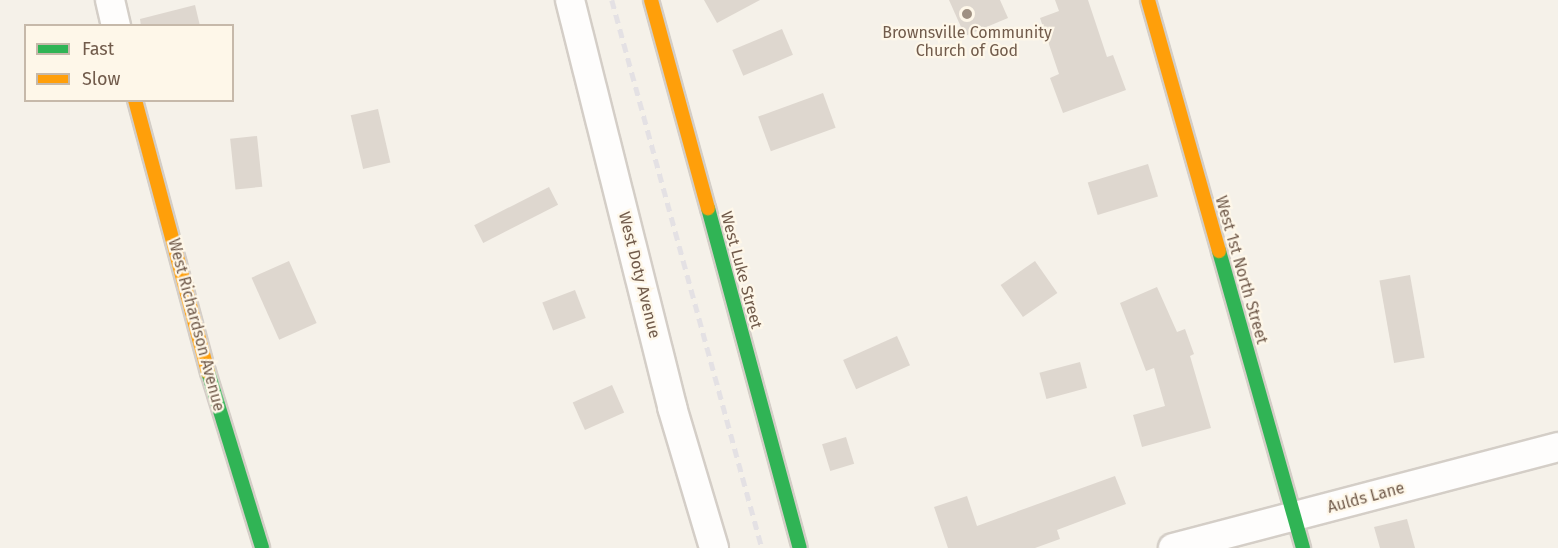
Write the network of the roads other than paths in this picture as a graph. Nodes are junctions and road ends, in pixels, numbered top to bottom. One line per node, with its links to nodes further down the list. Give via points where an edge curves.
1 (110, 0): 5 (street)
2 (570, 0): 10 (street, West Doty Avenue, via 672,407)
3 (651, 0): 11 (street, West Luke Street)
4 (1148, 0): 8 (street, West 1st North Street)
5 (116, 24)
6 (136, 102): 9 (street, West Richardson Avenue, via 219,414)
7 (1558, 447): 8 (street, Aulds Lane)
8 (1294, 516): 12 (street, Aulds Lane); 13 (street, West 1st North Street)
9 (262, 548)
10 (714, 548)
11 (800, 548)
12 (1173, 548)
13 (1303, 548)

